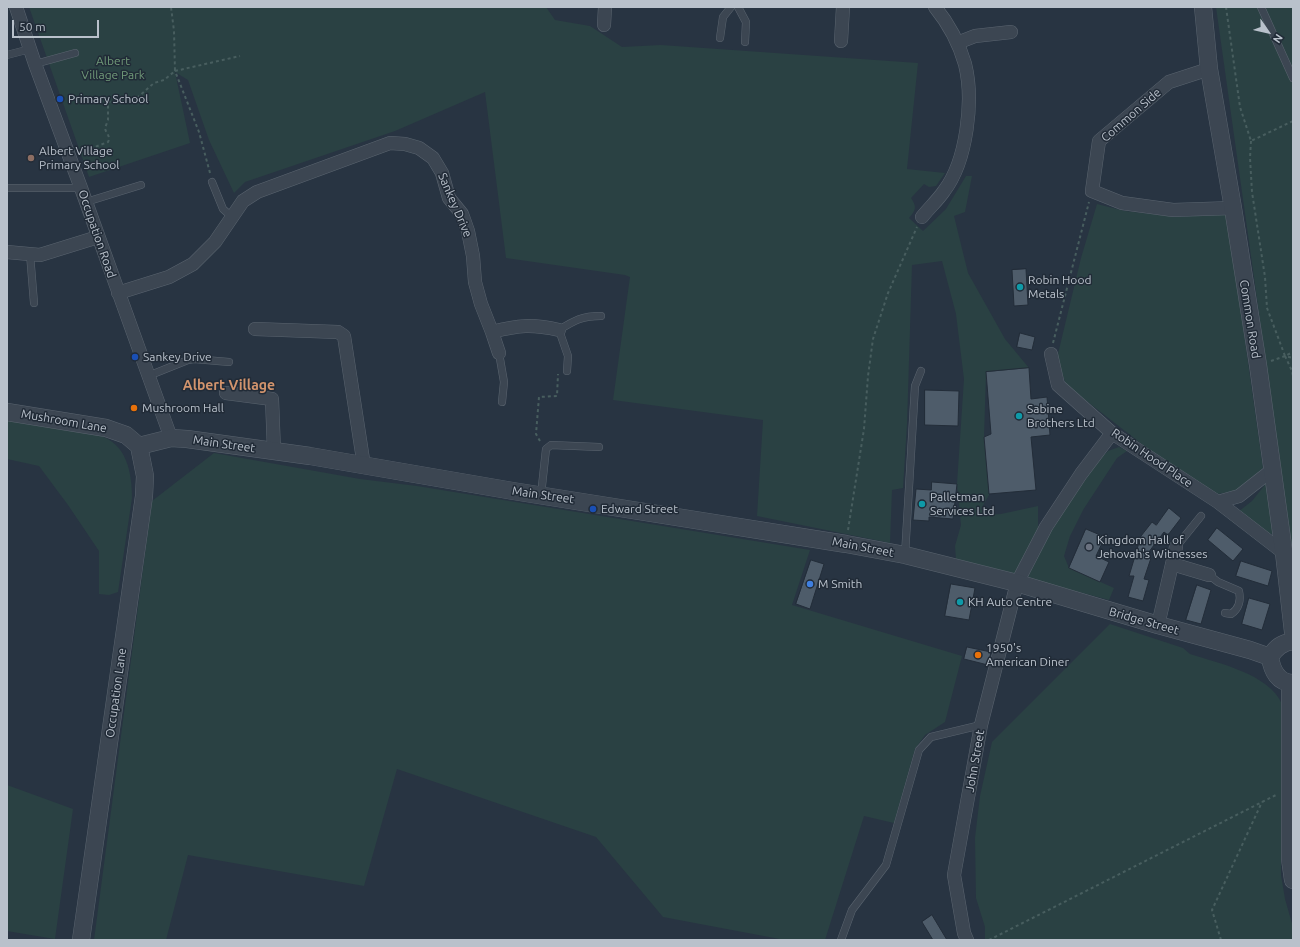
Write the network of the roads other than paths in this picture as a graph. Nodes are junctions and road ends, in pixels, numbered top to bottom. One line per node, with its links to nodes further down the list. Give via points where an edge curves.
1 (16, 7): 15 (street, Occupation Road)
2 (605, 7): 9 (street)
3 (731, 7): 11 (lane, via 723,17)
4 (738, 7): 13 (lane, via 746,22)
5 (843, 7): 12 (street)
6 (935, 7): 14 (street)
7 (1203, 7): 19 (street, Common Road)
8 (1261, 7): 20 (lane)
9 (604, 25)
10 (1011, 32): 14 (street, via 975,36)
11 (720, 38)
12 (841, 41)
13 (745, 42)
14 (957, 43): 28 (street, via 965,64 968,83 966,138 945,191)
15 (30, 48): 17 (lane); 18 (street, Occupation Road)
16 (75, 53): 18 (lane)
17 (7, 55)
18 (35, 64): 24 (street, Occupation Road)
19 (1208, 69): 26 (street, Common Road); 26 (street, Common Side, via 1168,82 1099,141 1092,191 1122,203 1173,210)
20 (1293, 78)
21 (212, 182): 27 (lane, via 224,209)
22 (141, 185): 25 (lane)
23 (7, 188): 24 (lane)
24 (81, 188): 25 (street, Occupation Road)
25 (86, 202): 29 (street, Occupation Road)
26 (1233, 208): 53 (street, Common Road)
27 (232, 217): 32 (street, Sankey Drive, via 215,242 193,264 169,276); 37 (street, Sankey Drive, via 243,201 257,192 390,143 419,148 433,158 442,173 449,198 462,214 473,256 475,282)
28 (922, 217)
29 (98, 237): 31 (street, via 40,255); 32 (street, Occupation Road)
30 (7, 252): 31 (street)
31 (30, 254): 33 (lane)
32 (118, 293): 43 (street, Occupation Road)
33 (34, 303)
34 (601, 316): 36 (lane, via 587,316)
35 (255, 329): 52 (street, via 338,332 344,336)
36 (559, 330): 37 (street, via 526,325); 41 (lane, via 568,356)
37 (492, 332): 38 (street, Sankey Drive)
38 (499, 353): 45 (lane, via 504,382)
39 (1051, 354): 47 (street, Robin Hood Place, via 1058,385)
40 (229, 362): 43 (lane, via 188,360)
41 (567, 371)
42 (921, 371): 59 (lane, via 916,386)
43 (148, 376): 48 (street, Occupation Road)
44 (226, 393): 51 (street, via 272,399)
45 (502, 402)
46 (7, 412): 49 (street, Mushroom Lane, via 106,428 126,435)
47 (1112, 433): 55 (street, Robin Hood Place); 62 (street, John Street, via 1046,527)
48 (171, 438): 49 (street, Main Street); 51 (street, Main Street)
49 (139, 446): 71 (street, Occupation Lane, via 145,476 144,496)
50 (599, 447): 54 (lane, via 551,445 546,450)
51 (274, 451): 52 (street, Main Street)
52 (364, 466): 54 (street, Main Street)
53 (1272, 470): 55 (street, via 1240,496); 58 (street, Common Road)
54 (541, 495): 59 (street, Main Street)
55 (1218, 502): 58 (street, Robin Hood Place)
56 (1201, 516): 57 (lane)
57 (1176, 547): 60 (street)
58 (1284, 554): 65 (street, Common Road)
59 (905, 555): 62 (street, Main Street)
60 (1172, 564): 61 (street); 64 (street)
61 (1209, 575): 63 (lane, via 1239,591 1236,611 1231,614)
62 (1017, 583): 64 (street, Bridge Street); 69 (street, John Street)
63 (1225, 613)
64 (1158, 625): 67 (street, Bridge Street)
65 (1293, 632)
66 (1293, 641): 67 (street, via 1278,647)
67 (1270, 657): 68 (street, via 1277,677 1283,682)
68 (1292, 683): 70 (street, via 1290,860)
69 (981, 725): 72 (lane, via 931,737 919,750 886,865 852,910); 73 (street, John Street, via 954,875)
70 (1293, 880)
71 (81, 940)
72 (841, 940)
73 (967, 940)

